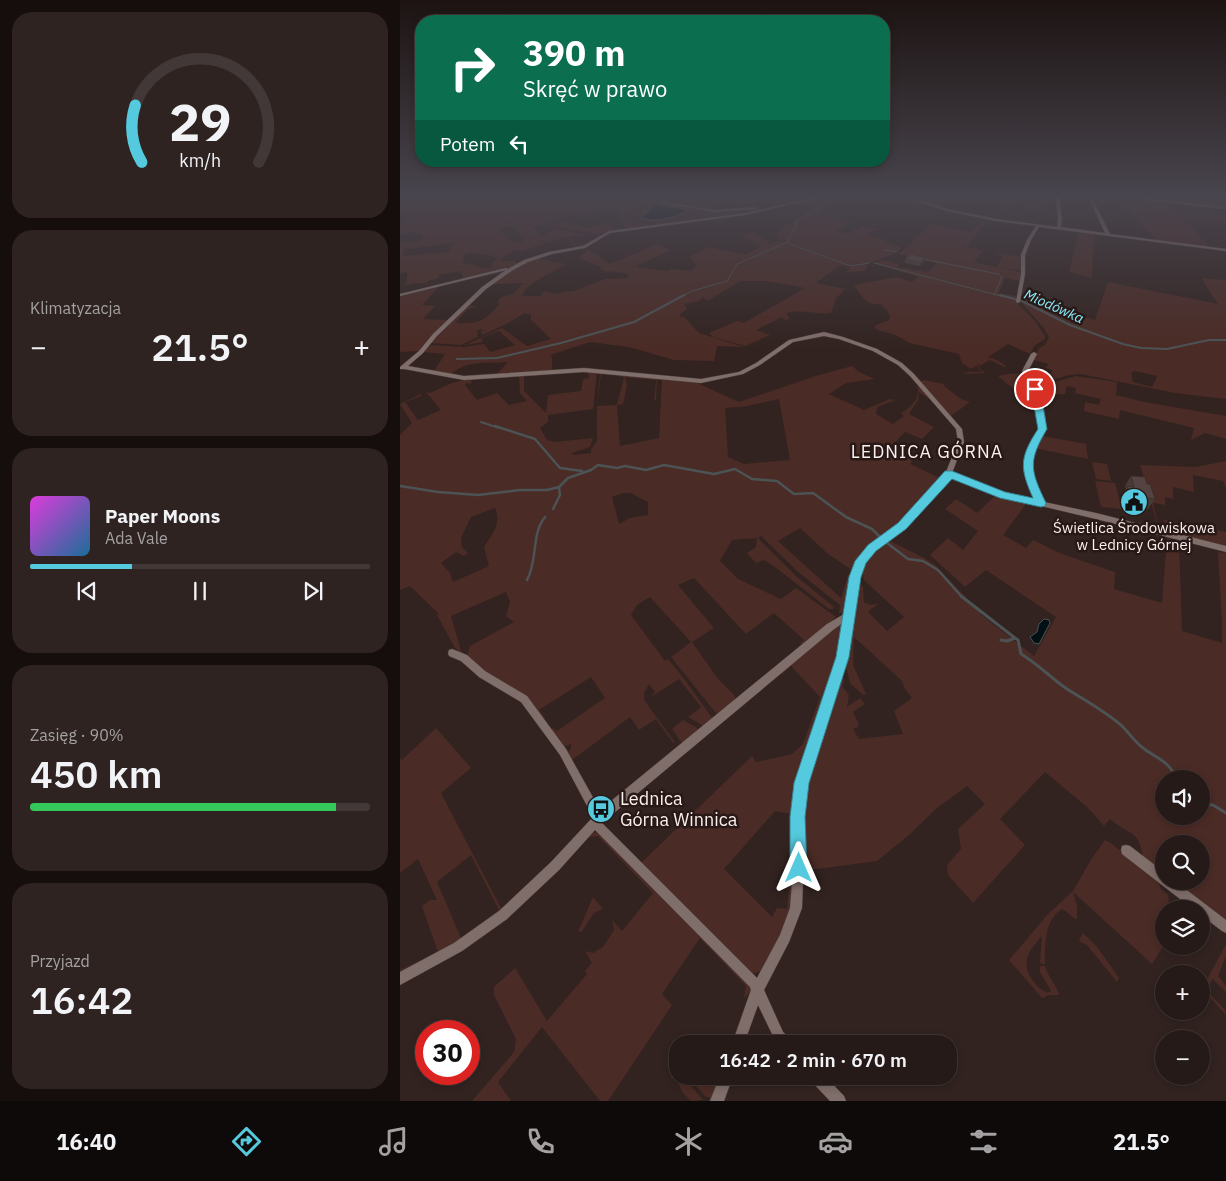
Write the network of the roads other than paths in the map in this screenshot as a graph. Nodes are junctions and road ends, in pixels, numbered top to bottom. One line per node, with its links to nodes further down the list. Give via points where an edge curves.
1 (582, 246): 5 (street, via 538,257)
2 (1026, 246): 7 (street, via 1022,255 1023,274)
3 (1199, 246): 4 (street)
4 (1226, 250)
5 (510, 269): 6 (street); 9 (street, via 474,297)
6 (400, 295)
7 (1018, 300)
8 (1034, 354): 11 (street, via 1025,371 1035,386 1043,424 1029,454 1028,469 1029,479)
9 (402, 368): 10 (street, via 464,378 584,370 701,381 741,373 791,341 824,334 882,353 912,374 959,430 961,442)
10 (949, 474): 11 (street, via 1003,495); 13 (street, via 902,526 872,548 861,561)
11 (1041, 503): 12 (street)
12 (1226, 549)
13 (849, 615): 15 (street, via 830,627); 21 (street, via 843,657 802,783 796,908 785,938)
14 (452, 653): 15 (street, via 524,699 563,752)
15 (597, 821): 20 (street, via 503,914 451,951); 21 (street, via 754,983)
16 (1126, 850): 17 (street)
17 (1155, 872)
18 (1178, 890): 19 (street)
19 (1226, 927)
20 (400, 979)
21 (757, 991): 22 (street); 23 (street)
22 (741, 1035)
23 (779, 1035)
24 (723, 1085): 26 (street)
25 (824, 1085): 27 (street)
26 (717, 1101)
27 (839, 1101)

